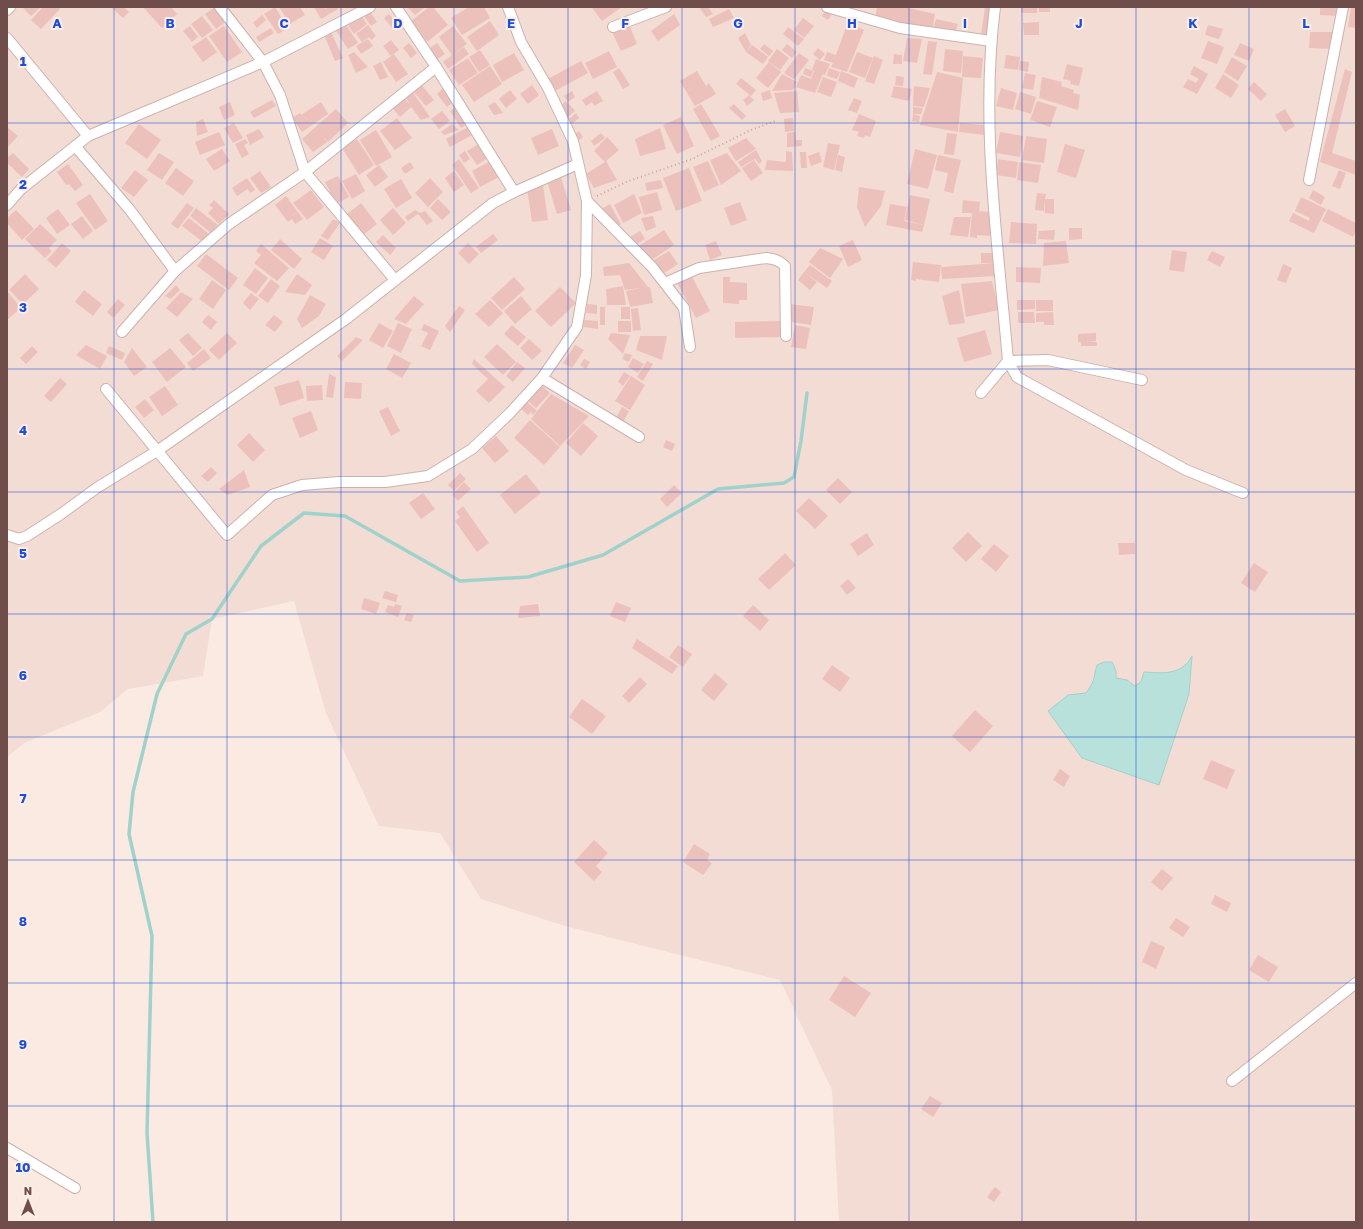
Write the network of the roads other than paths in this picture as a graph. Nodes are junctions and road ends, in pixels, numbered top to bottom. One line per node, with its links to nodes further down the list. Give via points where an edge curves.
1 (10, 7): 10 (street)
2 (220, 7): 14 (street)
3 (370, 7): 14 (street)
4 (396, 7): 15 (street)
5 (508, 7): 18 (street, via 521,42 548,88 573,140)
6 (666, 7): 11 (street)
7 (827, 7): 13 (street, via 900,28)
8 (996, 7): 13 (street)
9 (1343, 7): 20 (street)
10 (7, 10)
11 (613, 27)
12 (7, 38): 16 (street)
13 (991, 41): 30 (street, via 990,158)
14 (263, 62): 16 (street); 19 (street, via 280,95)
15 (436, 67): 19 (street); 21 (street)
16 (88, 136): 17 (street)
17 (75, 146): 23 (street, via 21,189); 24 (street, via 130,210)
18 (578, 164): 21 (street); 22 (street)
19 (305, 172): 24 (street, via 229,224); 25 (street)
20 (1309, 180)
21 (514, 192): 25 (street, via 493,203)
22 (586, 201): 26 (street, via 652,267); 31 (street, via 586,274 577,327)
23 (7, 205)
24 (175, 271): 27 (street)
25 (395, 280): 36 (street, via 346,319)
26 (664, 283): 28 (street, via 699,268 774,259 785,266); 29 (street, via 684,308)
27 (122, 332)
28 (786, 336)
29 (690, 347)
30 (1008, 361): 32 (street, via 1048,360); 34 (street); 37 (street, via 1017,377 1186,470)
31 (542, 378): 35 (street); 36 (street, via 472,449 428,476 385,482 302,484 272,495 227,535)
32 (1142, 380)
33 (106, 389): 36 (street)
34 (981, 393)
35 (639, 437)
36 (157, 451): 38 (street, via 98,487 27,536 19,539)
37 (1243, 493)
38 (7, 535)
39 (1356, 983): 40 (street)
40 (1232, 1081)
41 (7, 1148): 42 (street)
42 (75, 1188)

